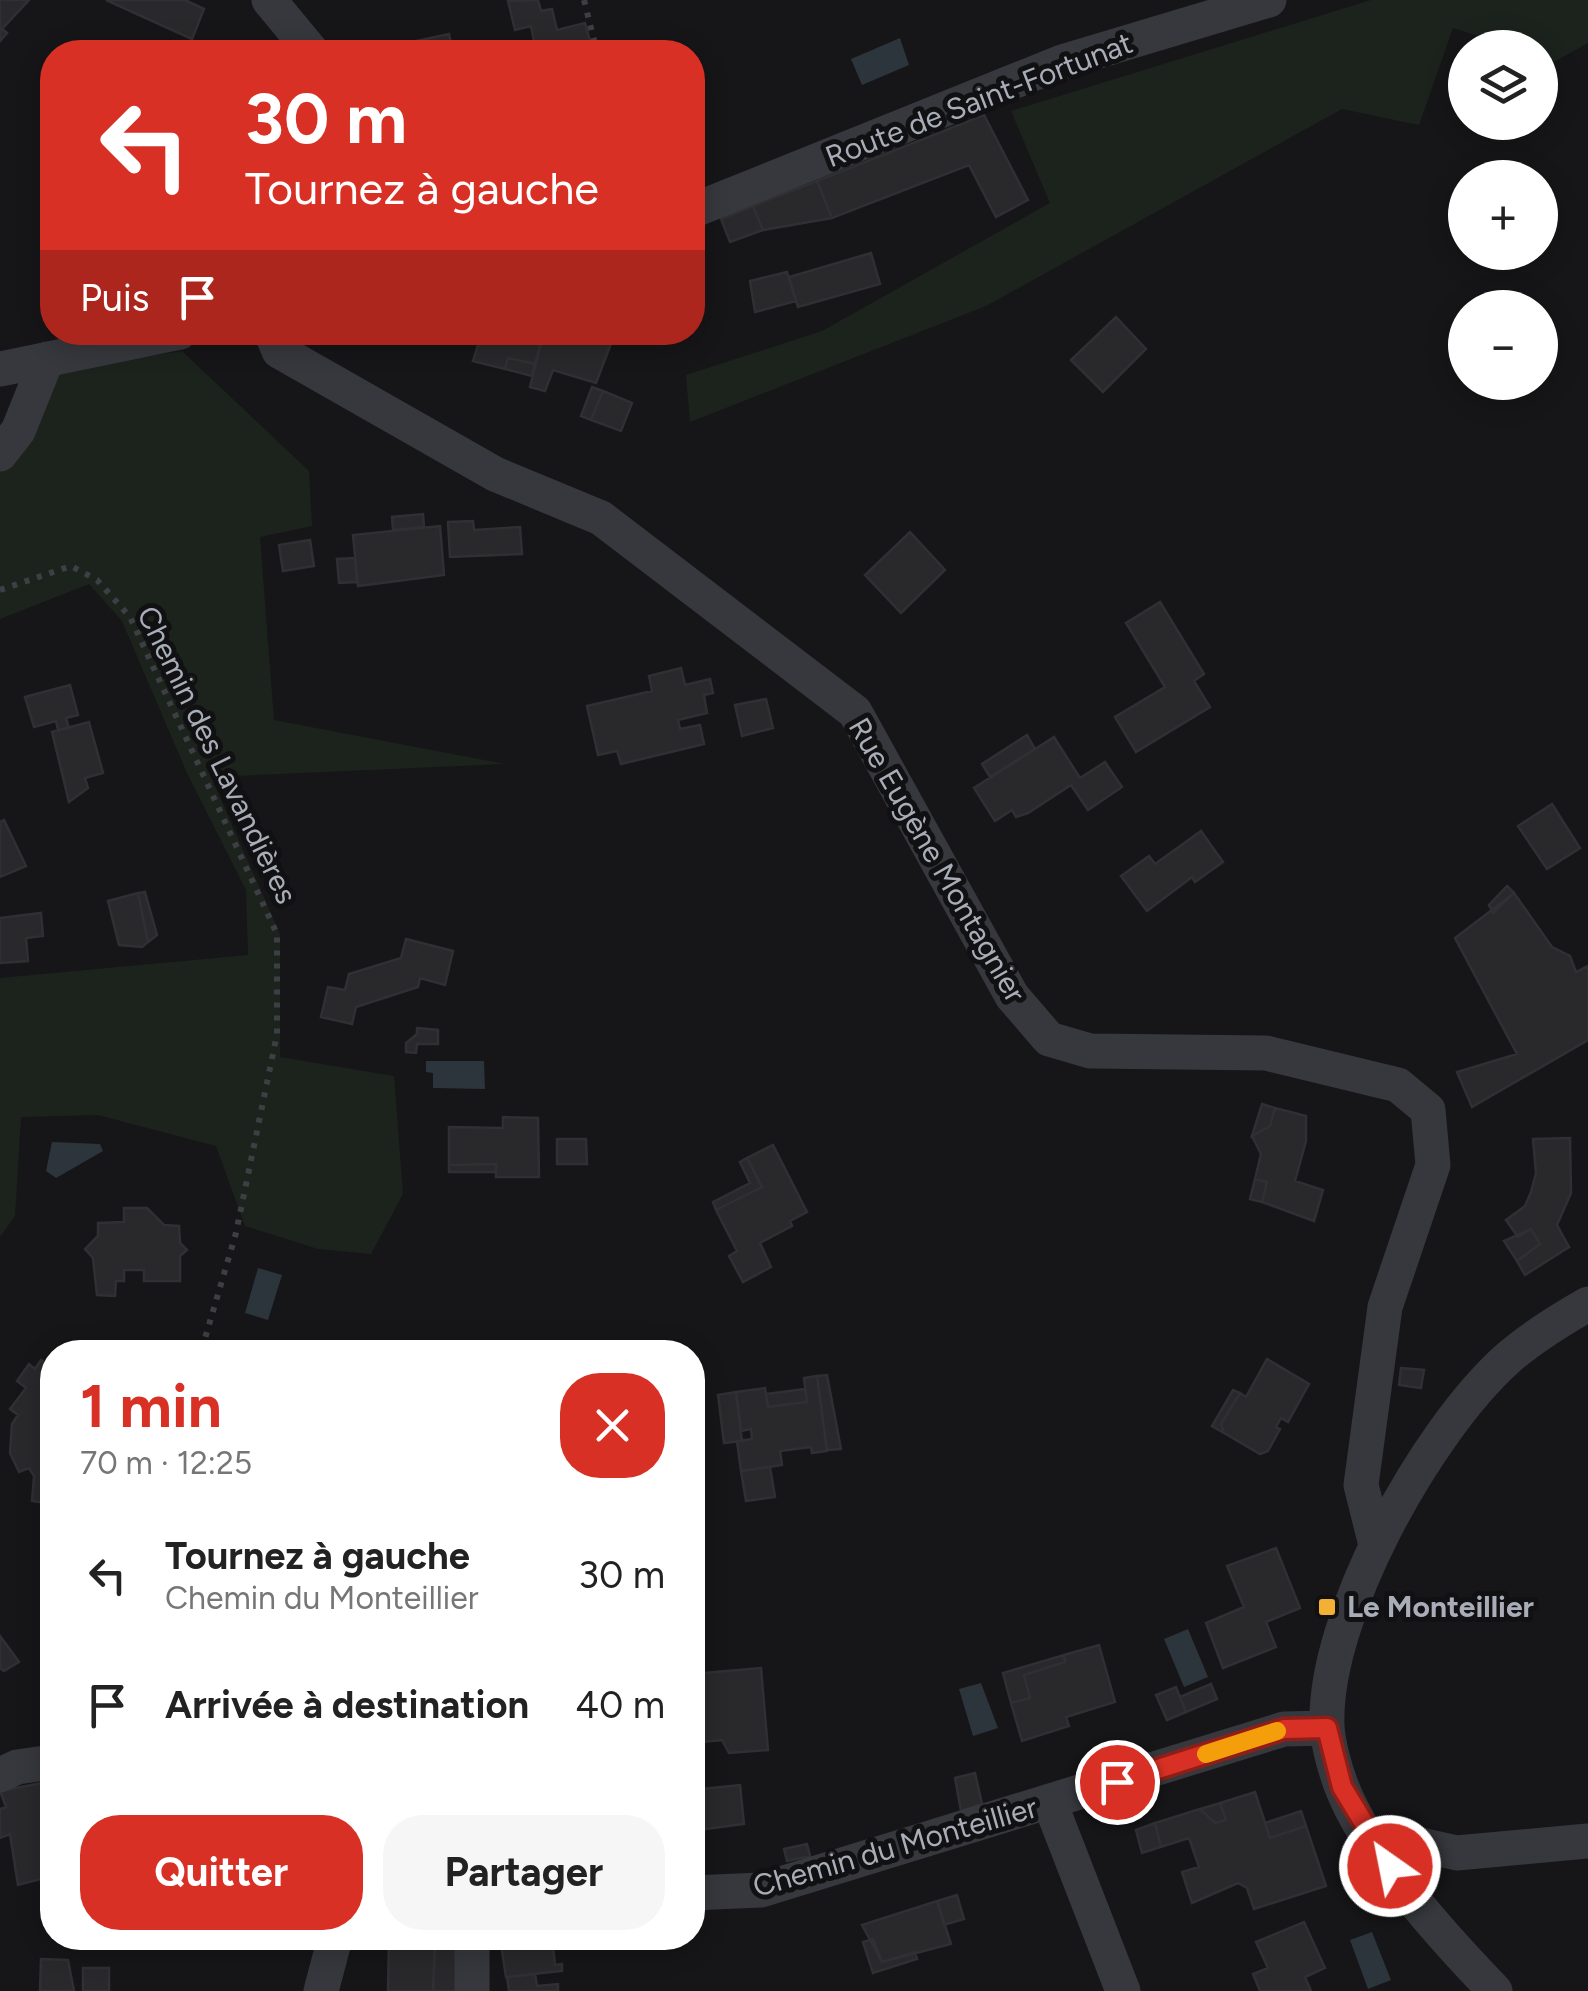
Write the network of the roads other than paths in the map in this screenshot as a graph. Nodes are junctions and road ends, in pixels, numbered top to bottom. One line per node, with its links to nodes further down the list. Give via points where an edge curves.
1 (269, 0): 3 (street)
2 (1269, 0): 4 (street, Route de Saint-Fortunat, via 1062,62)
3 (302, 40)
4 (705, 206)
5 (116, 345): 7 (street)
6 (276, 345): 11 (street, Rue Eugène Montagnier, via 494,474 601,518 854,712 1012,996 1049,1039 1090,1050 1266,1052 1398,1085 1428,1110 1433,1164 1385,1307 1361,1485)
7 (47, 359): 8 (street); 9 (street, via 18,431)
8 (0, 369)
9 (0, 454)
10 (1588, 1304): 11 (street, via 1506,1360 1468,1401)
11 (1376, 1545): 12 (street, via 1342,1640)
12 (1327, 1728): 15 (street, Chemin du Monteillier, via 1284,1729); 16 (street, via 1342,1787)
13 (40, 1764): 14 (street)
14 (0, 1775)
15 (1050, 1803): 18 (street, Chemin du Monteillier, via 761,1890); 23 (street)
16 (1373, 1842): 17 (street, via 1456,1852); 24 (street, via 1443,1936)
17 (1588, 1842)
18 (705, 1892)
19 (332, 1950): 21 (street)
20 (472, 1950): 22 (street)
21 (321, 1991)
22 (472, 1991)
23 (1123, 1991)
24 (1495, 1991)

